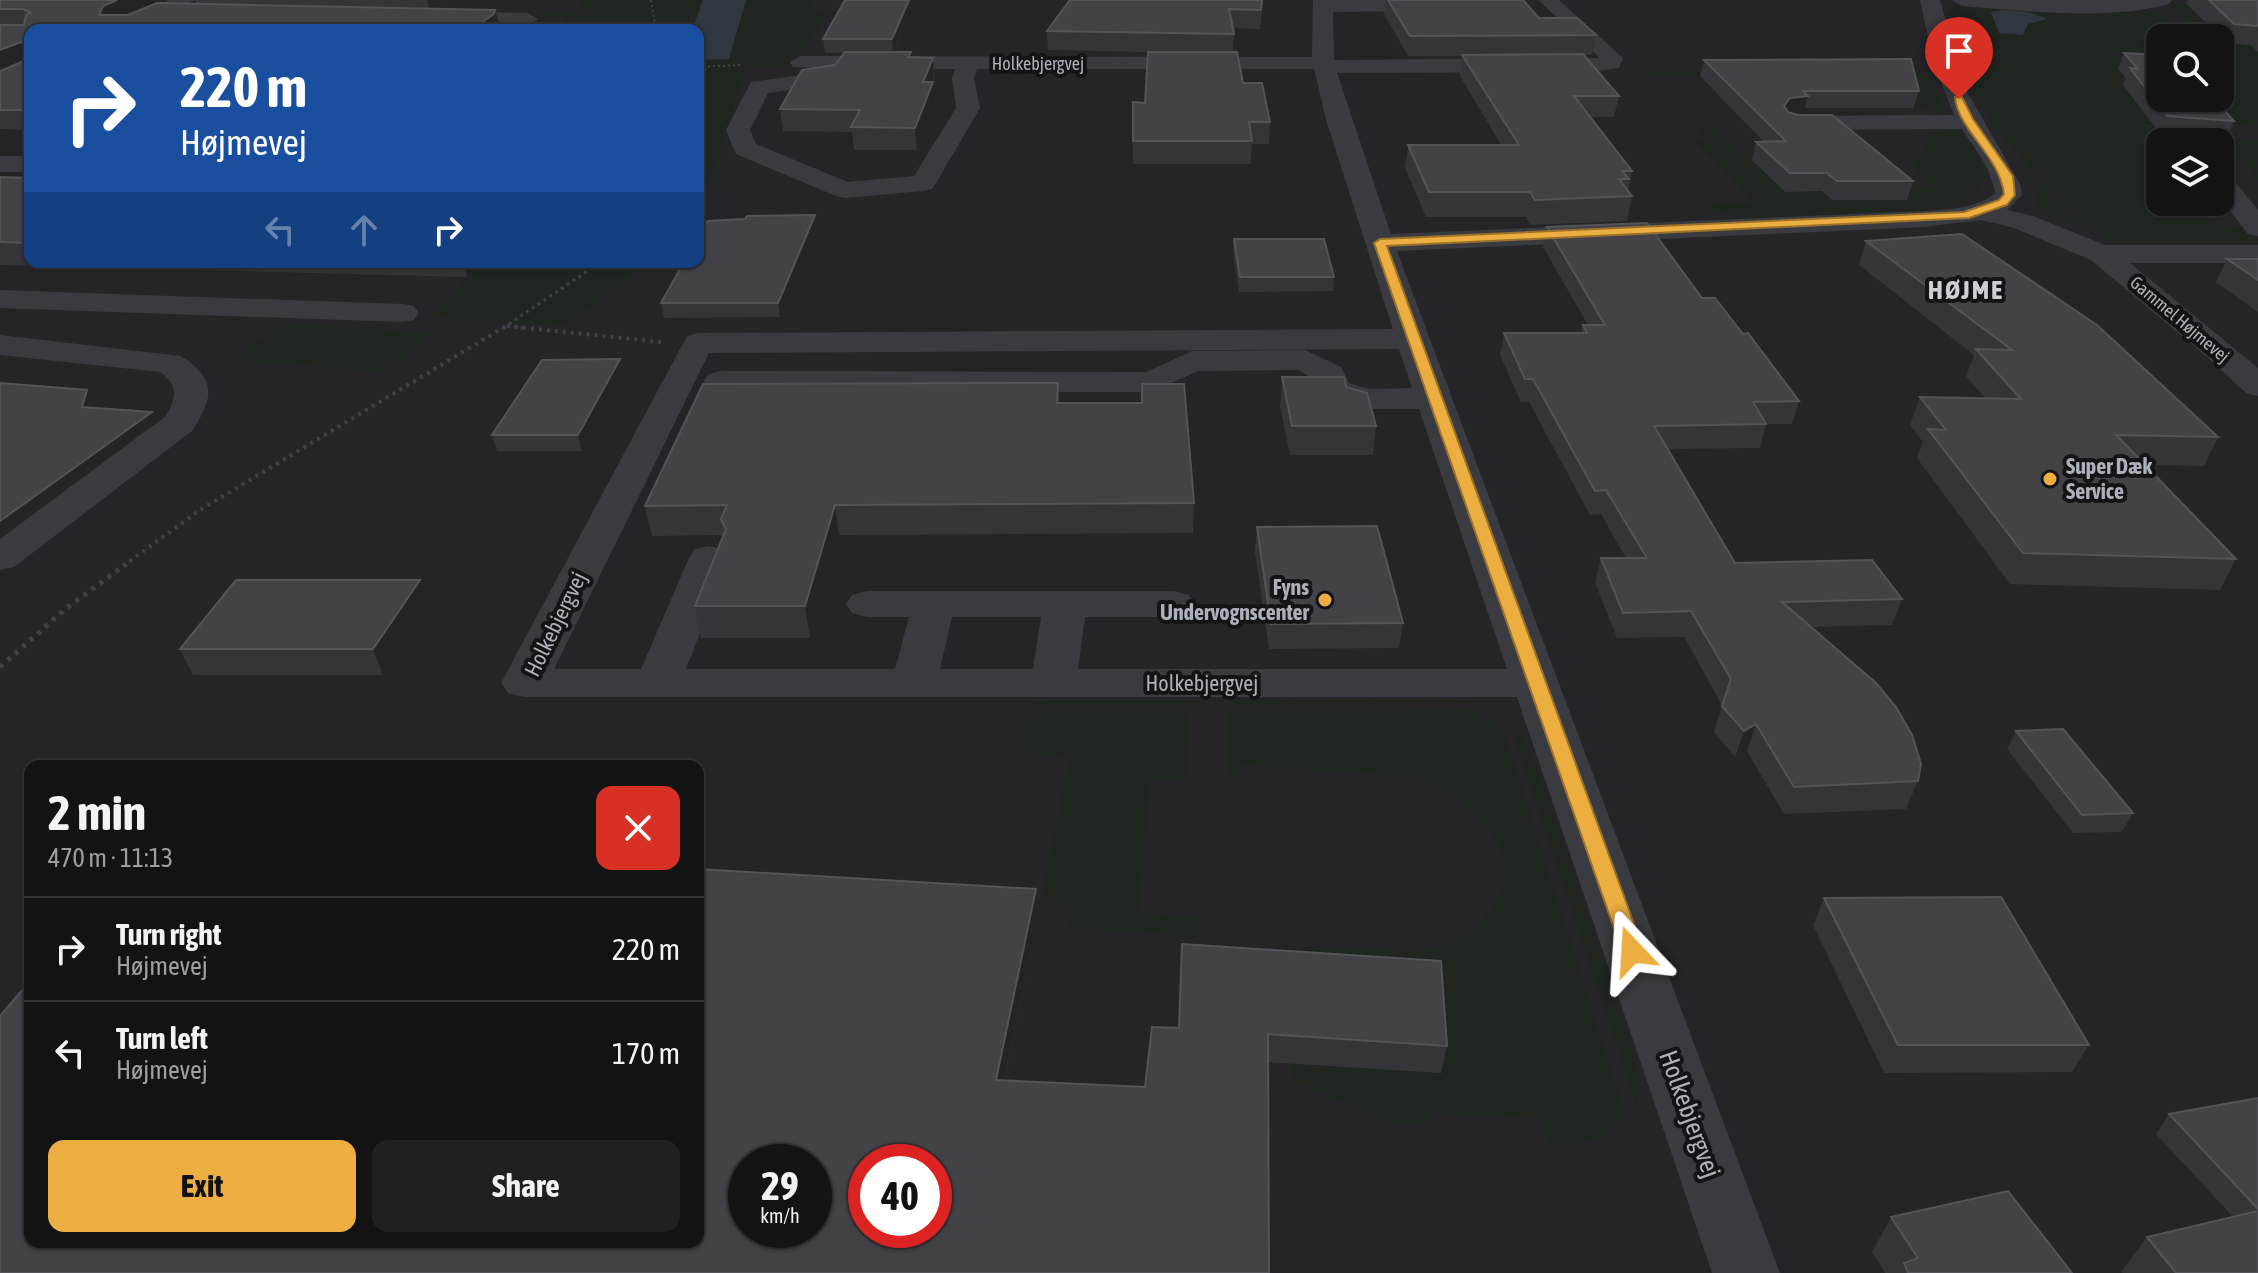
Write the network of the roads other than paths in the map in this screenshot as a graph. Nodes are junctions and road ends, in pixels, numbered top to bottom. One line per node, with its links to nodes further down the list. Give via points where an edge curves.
1 (185, 0): 9 (street)
2 (1548, 0): 18 (street, via 1612,58 1611,63)
3 (1930, 0): 19 (street, via 1941,60)
4 (1962, 0): 5 (street, via 2122,5)
5 (2162, 0)
6 (1323, 3): 7 (street); 18 (street, Holkebjergvej)
7 (1390, 6): 14 (street); 14 (street, via 1425,15)
8 (432, 7): 12 (street, via 528,19)
9 (161, 11): 10 (street); 11 (street)
10 (203, 12)
11 (132, 24)
12 (520, 24)
13 (1369, 25): 14 (street)
14 (1402, 25)
15 (801, 62): 16 (street, Holkebjergvej)
16 (839, 62): 17 (street, Holkebjergvej); 17 (street, via 829,78 759,87 738,130 745,149 845,190 923,183 968,108 963,78)
17 (968, 63): 18 (street, Holkebjergvej)
18 (1323, 65): 26 (street, Holkebjergvej)
19 (1970, 122): 20 (street); 24 (street, via 2007,176 2009,195)
20 (1794, 123)
21 (0, 164): 22 (street)
22 (24, 164)
23 (2234, 198): 25 (street)
24 (1990, 207): 26 (street, via 1924,219); 27 (street, Gammel Højmevej)
25 (2258, 228)
26 (1380, 243): 31 (street, Holkebjergvej)
27 (2101, 254): 28 (street); 40 (street, Gammel Højmevej)
28 (2258, 254)
29 (0, 299): 30 (street)
30 (403, 313)
31 (1412, 339): 32 (street); 41 (street, Holkebjergvej)
32 (1072, 341): 34 (street); 39 (street)
33 (827, 342): 34 (street); 37 (street); 48 (street, Holkebjergvej, via 698,343 524,683)
34 (959, 342): 38 (street)
35 (0, 345): 42 (street, via 169,363 193,384 192,403 179,423)
36 (721, 381): 37 (street)
37 (811, 381): 38 (street)
38 (948, 381): 39 (street)
39 (1067, 382): 41 (street, via 1152,382 1192,361 1305,360 1329,374 1334,389 1368,399)
40 (2258, 386)
41 (1433, 398): 51 (street, Holkebjergvej)
42 (0, 558)
43 (709, 558): 48 (street)
44 (867, 604): 45 (street)
45 (934, 604): 46 (street); 49 (street)
46 (1065, 604): 47 (street); 50 (street)
47 (1174, 604)
48 (658, 683): 49 (street, Holkebjergvej)
49 (914, 683): 50 (street, Holkebjergvej)
50 (1053, 683): 51 (street, Holkebjergvej)
51 (1536, 683): 52 (street, Holkebjergvej)
52 (1746, 1273)

